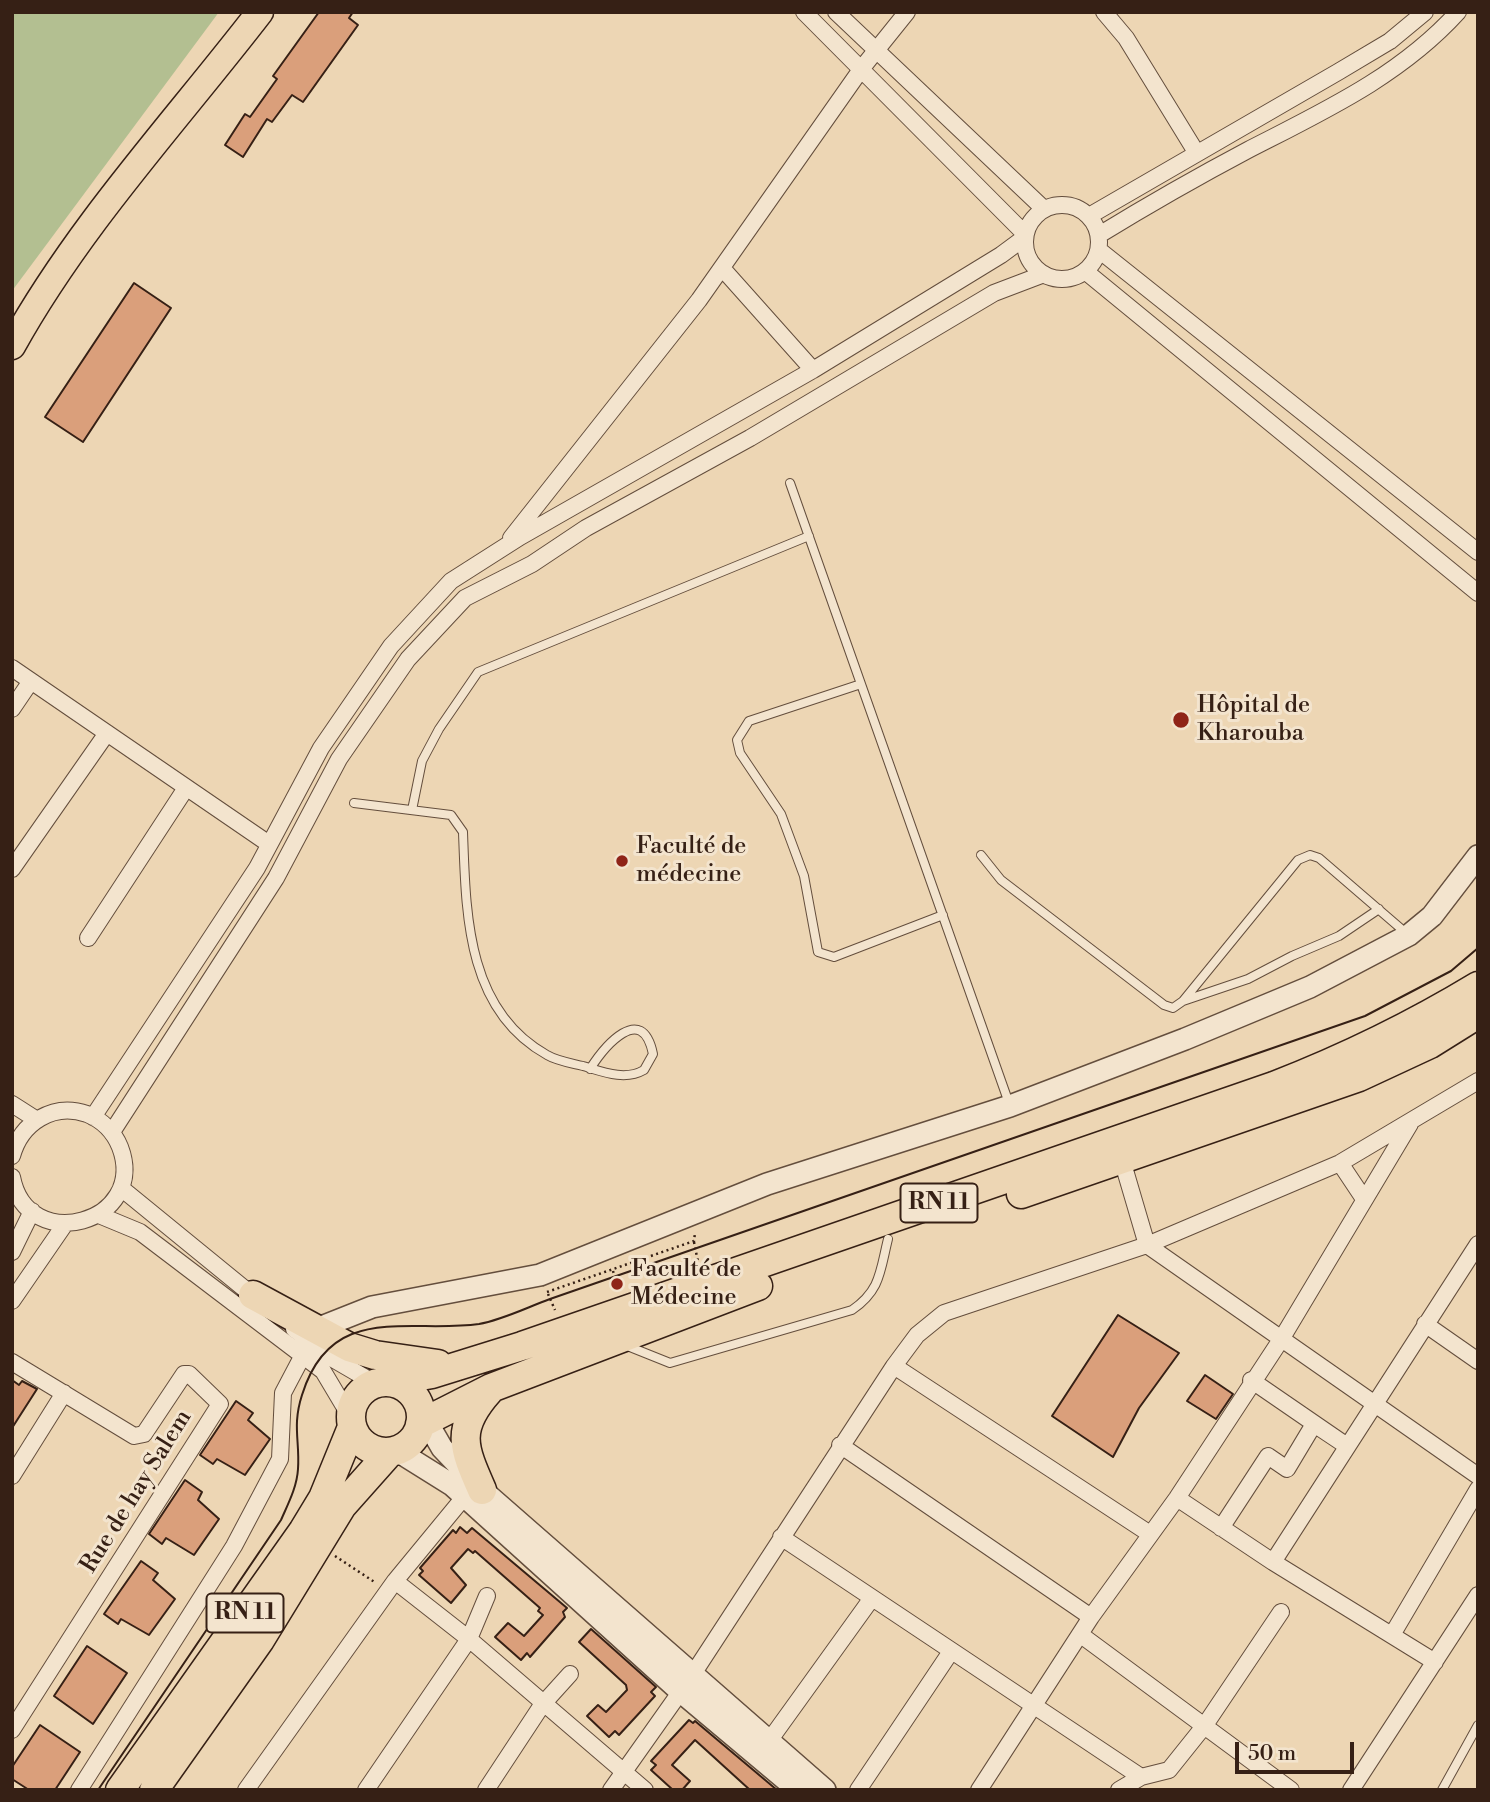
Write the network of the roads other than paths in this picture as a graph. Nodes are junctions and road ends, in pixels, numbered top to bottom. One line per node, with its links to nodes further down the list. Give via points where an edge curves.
1 (260, 12): 20 (main road, via 83,237)
2 (804, 12): 9 (street)
3 (836, 12): 8 (street)
4 (907, 12): 8 (street)
5 (1104, 12): 10 (street, via 1126,38)
6 (1425, 12): 10 (street, via 1380,47)
7 (1458, 12): 12 (street, via 1426,46 1346,100)
8 (876, 49): 9 (street); 13 (street)
9 (862, 68): 15 (street); 17 (street)
10 (1196, 152): 11 (street)
11 (1166, 169): 12 (street); 14 (street)
12 (1177, 188): 16 (street)
13 (1044, 209): 14 (street, via 1068,204); 15 (street, via 1034,216)
14 (1089, 216): 16 (street)
15 (1025, 236): 19 (street, via 1030,261); 21 (street, via 1001,256)
16 (1099, 243): 18 (street); 22 (street)
17 (722, 268): 21 (street); 26 (street)
18 (1085, 271): 19 (street, via 1062,279); 24 (street)
19 (1044, 274): 29 (street, via 994,293 750,438 586,528 532,564)
20 (12, 346)
21 (813, 370): 26 (street)
22 (1382, 475): 24 (street); 27 (street)
23 (789, 483): 25 (lane)
24 (1362, 497): 30 (street)
25 (808, 536): 33 (lane); 38 (lane, via 478,672 422,761)
26 (505, 546): 28 (street)
27 (1478, 552)
28 (484, 559): 29 (street); 39 (street, via 451,581 391,646 321,748)
29 (495, 580): 57 (street, via 465,598 439,623 378,702 316,797 276,878)
30 (1478, 593)
31 (12, 668): 32 (street)
32 (31, 681): 34 (street); 35 (street)
33 (861, 684): 44 (lane); 44 (lane, via 749,721 737,740 740,753 781,814 804,876 818,952 834,957)
34 (12, 709)
35 (107, 733): 36 (street); 42 (street)
36 (186, 788): 39 (street); 46 (street)
37 (354, 803): 38 (lane)
38 (412, 810): 50 (lane, via 451,815 463,832 466,912 475,965 489,995 530,1044 550,1057)
39 (269, 844): 54 (street, via 210,942)
40 (981, 855): 48 (lane, via 1001,880 1164,1005 1173,1008)
41 (1478, 856): 45 (street, via 1432,916)
42 (12, 869)
43 (1379, 909): 45 (lane); 48 (lane, via 1339,936 1248,979); 48 (lane, via 1319,858 1310,855 1298,860)
44 (943, 915): 53 (lane)
45 (1409, 935): 53 (street, via 1310,987)
46 (88, 938)
47 (1478, 986): 80 (highway, RN 11, via 1352,1055 1274,1086 799,1253)
48 (1183, 1001)
49 (1478, 1014): 60 (highway, RN 11, via 1430,1044 1359,1077)
50 (590, 1069): 50 (lane, via 622,1076 637,1074 650,1063 651,1045 634,1030 618,1034)
51 (1478, 1081): 56 (street)
52 (12, 1104): 55 (street)
53 (1010, 1106): 77 (street, via 766,1184 540,1275 372,1307)
54 (93, 1116): 55 (street, via 71,1111); 57 (street)
55 (37, 1120): 58 (street)
56 (1411, 1122): 61 (street); 64 (street)
57 (112, 1132): 63 (street, via 122,1153)
58 (16, 1133): 59 (street)
59 (12, 1156)
60 (1122, 1160): 68 (highway, RN 11); 70 (street)
61 (1340, 1163): 64 (street); 70 (street)
62 (12, 1177): 65 (street, via 17,1193)
63 (121, 1188): 66 (street); 72 (street)
64 (1364, 1199): 75 (street)
65 (32, 1211): 67 (street); 71 (street)
66 (99, 1215): 67 (street); 77 (street, via 140,1231)
67 (65, 1224): 73 (street)
68 (888, 1239): 76 (highway, RN 11); 76 (lane, via 877,1286 852,1310 670,1363)
69 (1478, 1244): 74 (street)
70 (1147, 1245): 75 (street); 81 (street, via 944,1313 917,1335)
71 (12, 1251)
72 (253, 1295): 77 (highway); 83 (street, via 332,1359)
73 (12, 1301)
74 (1425, 1324): 78 (street); 86 (street)
75 (1282, 1338): 82 (street); 86 (street)
76 (613, 1339): 84 (highway, RN 11)
77 (309, 1343): 80 (highway); 88 (street); 122 (street, via 282,1392 280,1459 227,1558)
78 (1478, 1361)
79 (12, 1362): 85 (street, Rue de hay Salem)
80 (458, 1366): 83 (highway, RN 11)
81 (894, 1366): 89 (street); 98 (street)
82 (1251, 1380): 90 (street); 96 (street)
83 (381, 1383): 87 (highway, via 404,1387); 88 (highway, via 360,1393)
84 (491, 1388): 87 (highway, RN 11); 95 (highway, via 470,1416 464,1437)
85 (64, 1393): 92 (street); 118 (street, Rue de hay Salem, via 140,1437 184,1374 220,1404)
86 (1373, 1403): 90 (street); 93 (street)
87 (422, 1418): 91 (highway, via 413,1440); 95 (street)
88 (352, 1422): 91 (highway, via 356,1436 371,1449); 123 (highway, RN 11, via 323,1498 303,1531)
89 (841, 1445): 99 (street); 106 (street)
90 (1346, 1446): 97 (street, via 1314,1424 1287,1469 1268,1456); 100 (street)
91 (393, 1451): 95 (street); 124 (highway, RN 11, via 342,1506 260,1640)
92 (12, 1476)
93 (1478, 1476)
94 (1478, 1489): 107 (street)
95 (473, 1493): 101 (street); 113 (street)
96 (1177, 1497): 97 (street); 98 (street)
97 (1221, 1528): 100 (street)
98 (1150, 1534): 106 (street)
99 (782, 1537): 104 (street); 113 (street)
100 (1273, 1562): 107 (street)
101 (395, 1581): 109 (street); 125 (street)
102 (1478, 1595): 111 (street)
103 (487, 1596): 109 (street)
104 (872, 1598): 110 (street); 119 (street)
105 (1281, 1612): 117 (street)
106 (1091, 1617): 108 (street)
107 (1392, 1635): 111 (street)
108 (1081, 1636): 115 (street); 117 (street)
109 (469, 1639): 114 (street); 126 (street)
110 (950, 1653): 115 (street); 132 (street)
111 (1436, 1661): 136 (street)
112 (570, 1674): 114 (street)
113 (687, 1682): 119 (street); 120 (street); 130 (street)
114 (542, 1705): 120 (street); 127 (street)
115 (1035, 1707): 121 (street); 133 (street)
116 (1478, 1725): 137 (lane)
117 (1205, 1726): 121 (street, via 1169,1770); 135 (street)
118 (12, 1730)
119 (769, 1741): 131 (street)
120 (623, 1771): 128 (street); 129 (street)
121 (1142, 1777): 134 (street)
122 (79, 1790)
123 (120, 1790)
124 (154, 1790)
125 (246, 1790)
126 (366, 1790)
127 (486, 1790)
128 (611, 1790)
129 (645, 1790)
130 (798, 1790)
131 (825, 1790)
132 (858, 1790)
133 (979, 1790)
134 (1119, 1790)
135 (1291, 1790)
136 (1351, 1790)
137 (1442, 1790)

